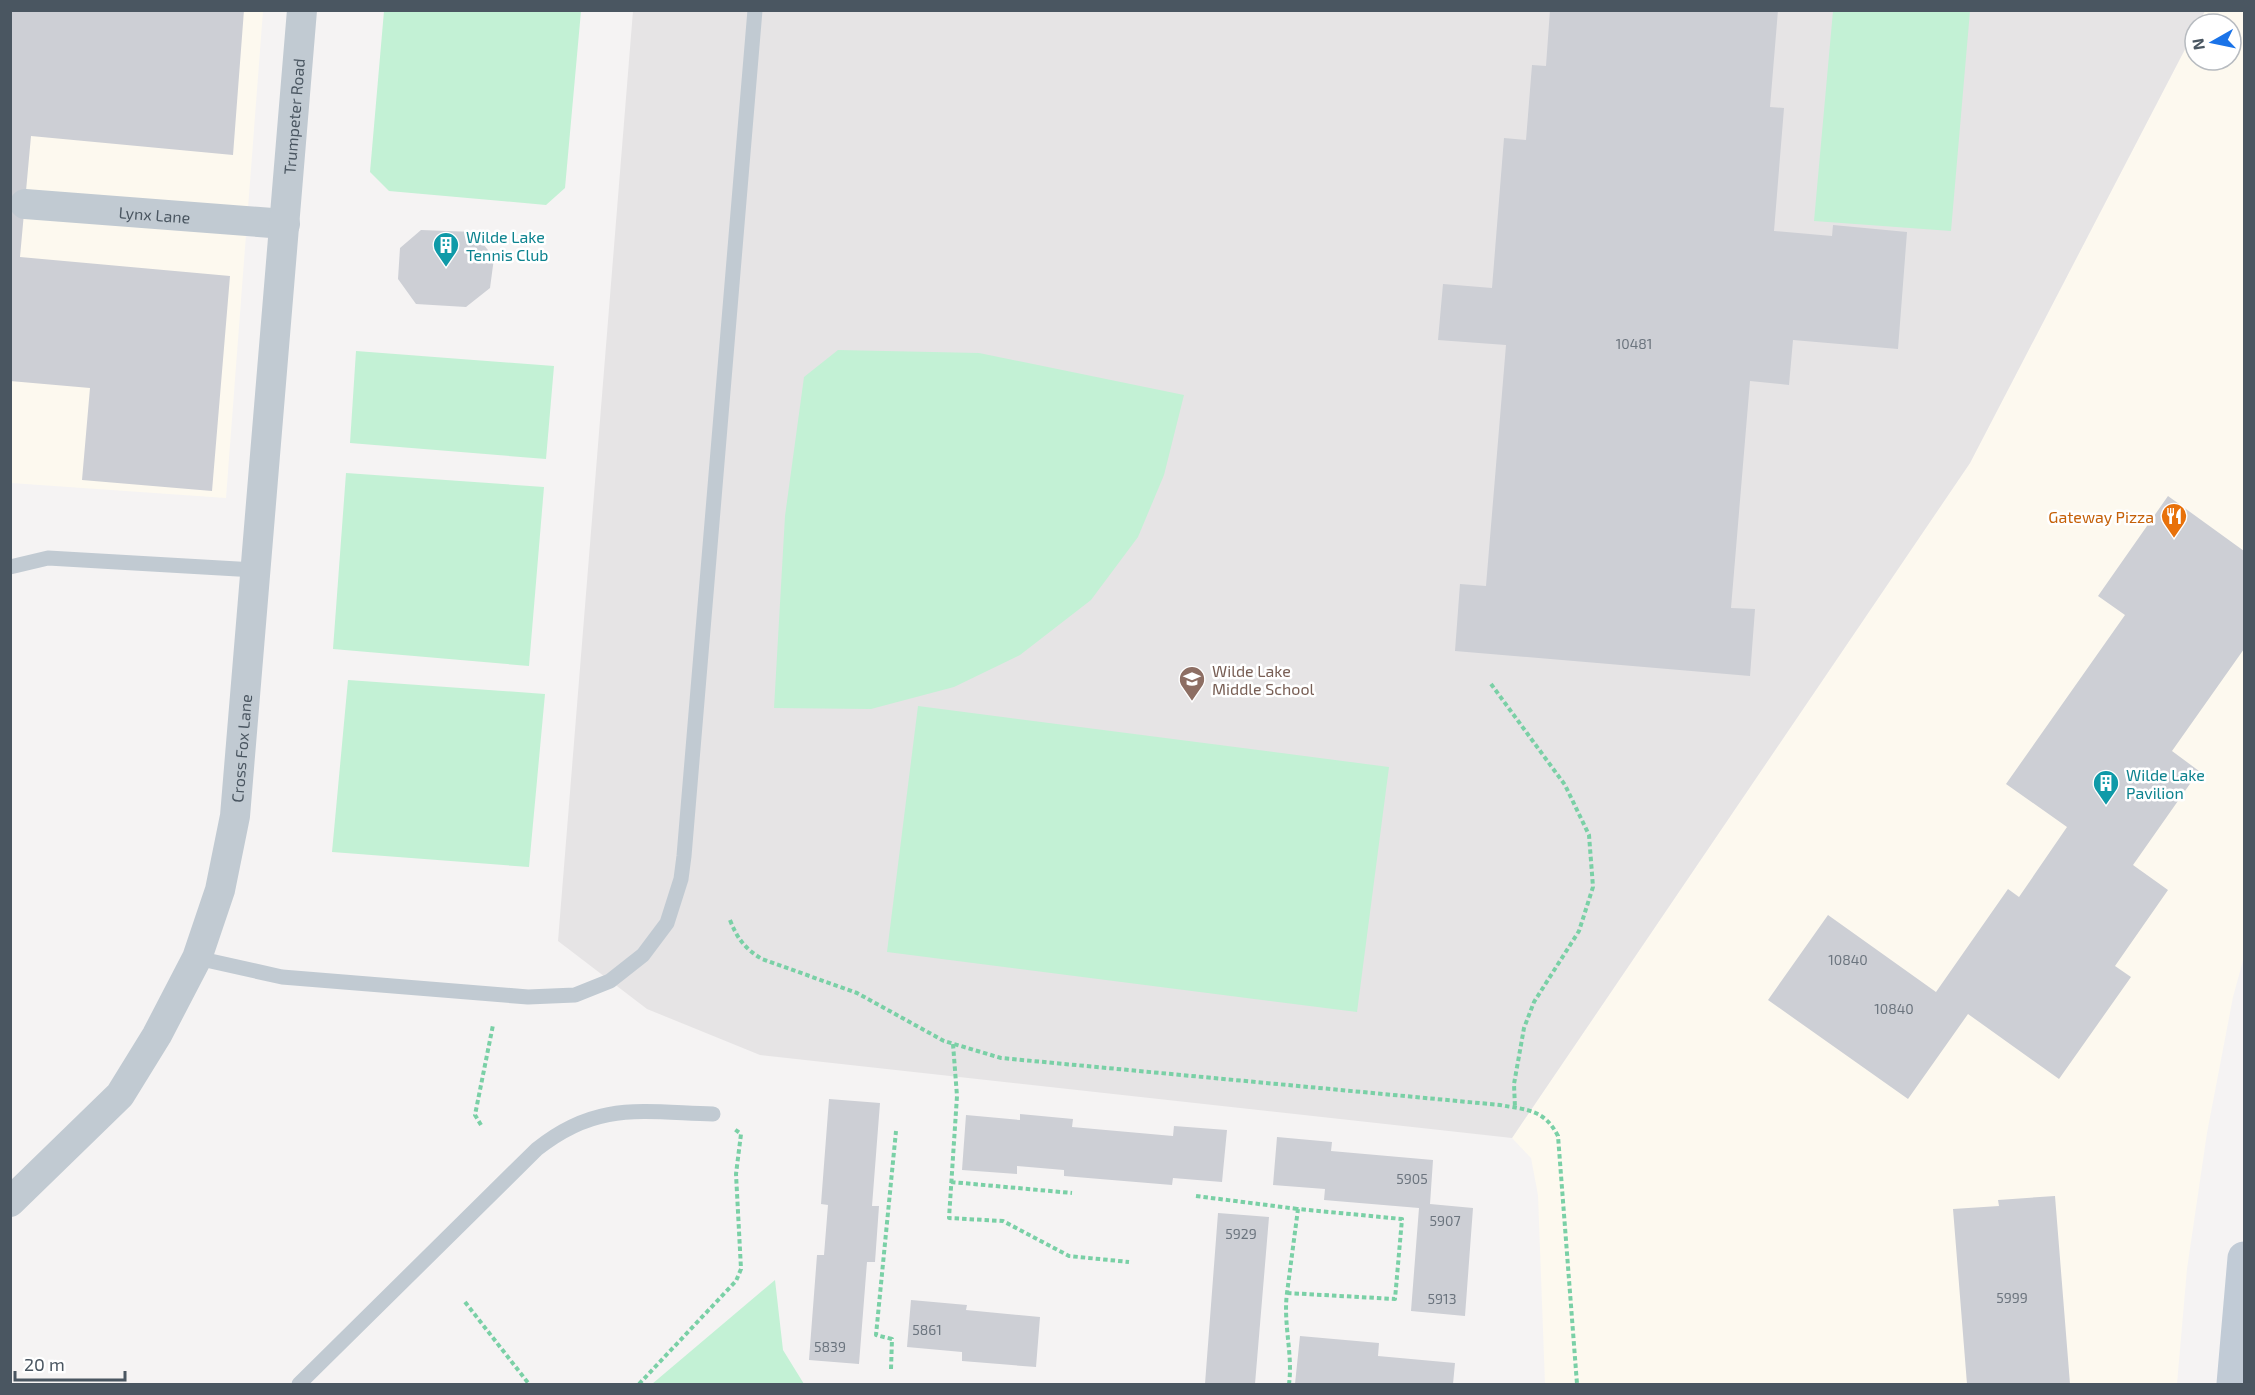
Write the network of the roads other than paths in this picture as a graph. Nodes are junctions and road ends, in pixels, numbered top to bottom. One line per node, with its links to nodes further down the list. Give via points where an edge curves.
1 (302, 10): 4 (street, Trumpeter Road)
2 (755, 10): 7 (lane, via 684,856 667,923 643,955 610,981 575,995 528,997 282,977)
3 (25, 204): 4 (street, Lynx Lane)
4 (285, 224): 6 (street, Cross Fox Lane)
5 (10, 567): 6 (lane, via 48,558)
6 (255, 570): 7 (street, Cross Fox Lane, via 235,816 220,890)
7 (197, 958): 9 (street, Cross Fox Lane, via 120,1095)
8 (713, 1113): 11 (lane, via 623,1112 580,1121 555,1135)
9 (10, 1202)
10 (2244, 1258): 12 (main road)
11 (299, 1384)
12 (2233, 1384)

